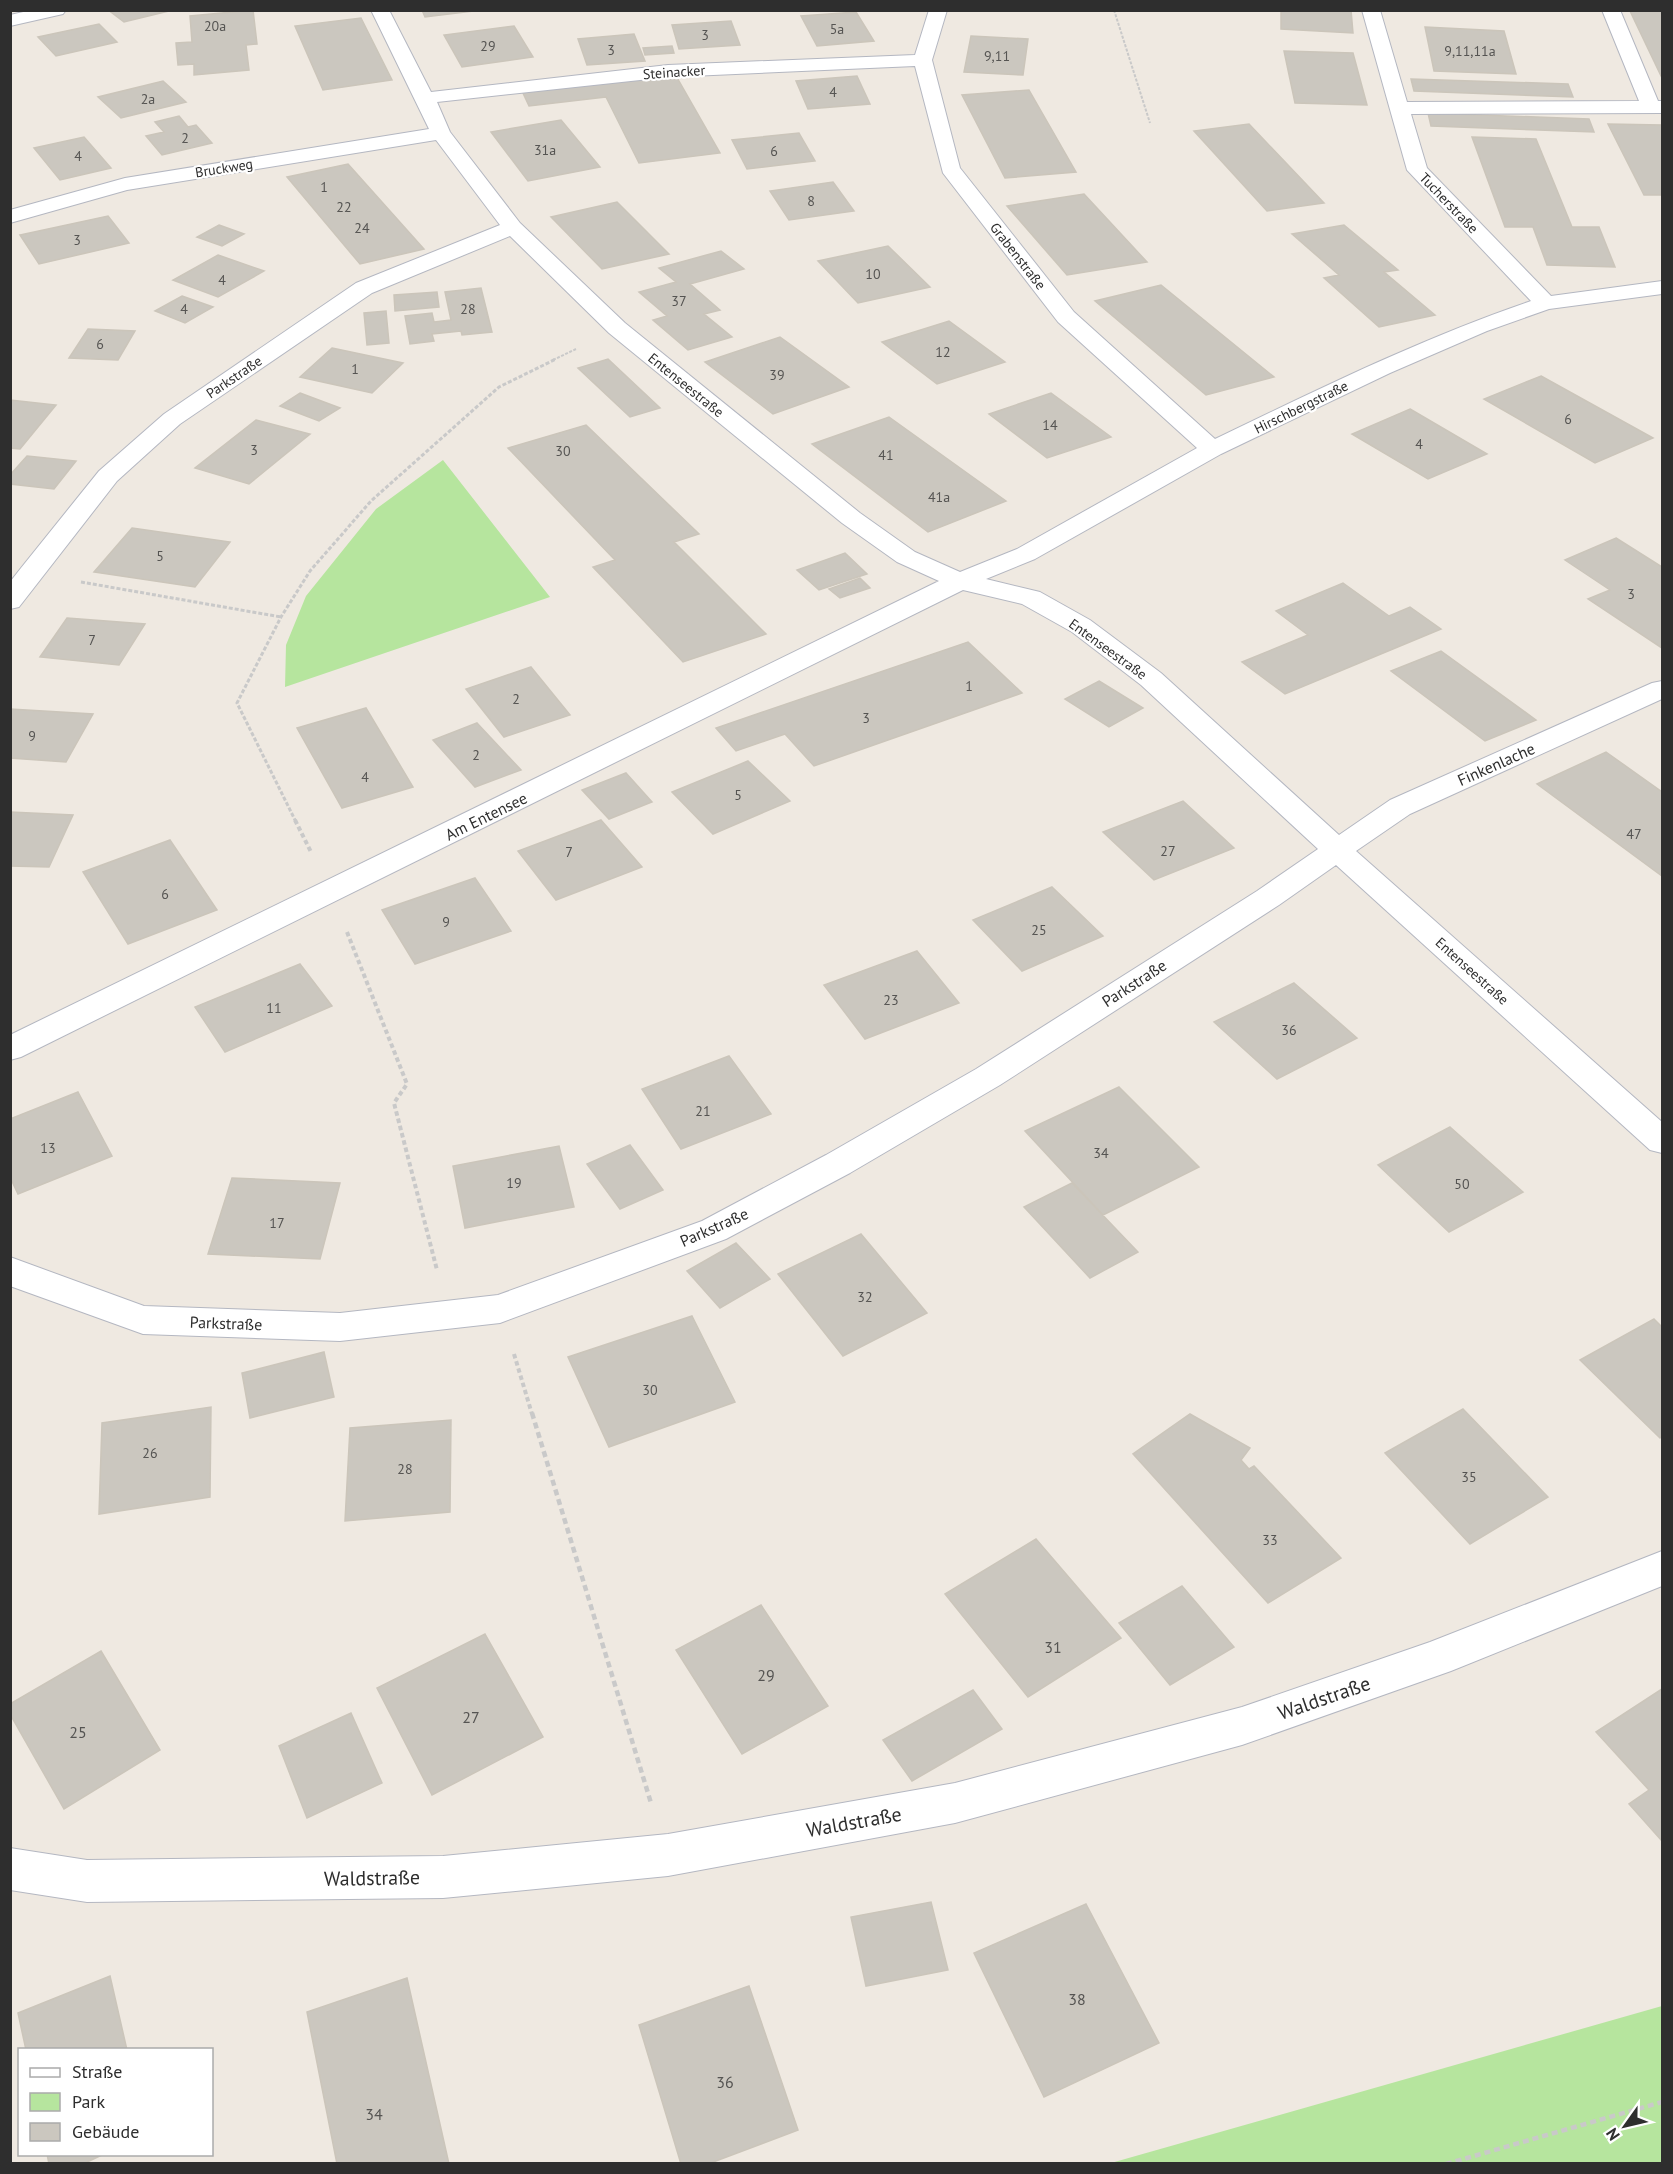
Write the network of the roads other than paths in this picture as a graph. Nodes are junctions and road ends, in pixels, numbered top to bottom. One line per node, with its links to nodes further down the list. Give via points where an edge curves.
1 (57, 10): 6 (street)
2 (380, 10): 8 (street, Entenseestraße)
3 (938, 10): 7 (street)
4 (1371, 10): 10 (street, Tucherstraße)
5 (1611, 10): 9 (street)
6 (10, 21)
7 (923, 60): 8 (street, Steinacker, via 668,71); 16 (street, Grabenstraße, via 950,169 1066,316)
8 (425, 98): 11 (street, Entenseestraße)
9 (1657, 107): 10 (street)
10 (1399, 108): 15 (street, Tucherstraße, via 1417,170)
11 (441, 133): 12 (street, Bruckweg, via 125,184); 13 (street, Entenseestraße)
12 (10, 218)
13 (513, 227): 17 (street, Entenseestraße, via 617,328 851,519 906,557); 18 (street, Parkstraße, via 364,288 172,419 108,476)
14 (1662, 288): 15 (street, Hirschbergstraße)
15 (1546, 303): 16 (street, Hirschbergstraße, via 1479,326 1382,368)
16 (1212, 449): 17 (street, Hirschbergstraße, via 1026,554)
17 (960, 581): 20 (street, Entenseestraße, via 1031,598 1081,626 1151,680); 21 (street, Am Entensee)
18 (10, 601)
19 (1662, 689): 20 (street, Finkenlache, via 1400,807)
20 (1336, 849): 22 (street, Entenseestraße); 23 (street, Parkstraße, via 1268,898 988,1077 838,1164 714,1230 500,1309 340,1327 143,1320)
21 (10, 1049)
22 (1662, 1141)
23 (10, 1271)
24 (1662, 1568): 25 (street, Waldstraße, via 1437,1658 1242,1726 955,1803 668,1855 443,1877 87,1881)
25 (10, 1869)

